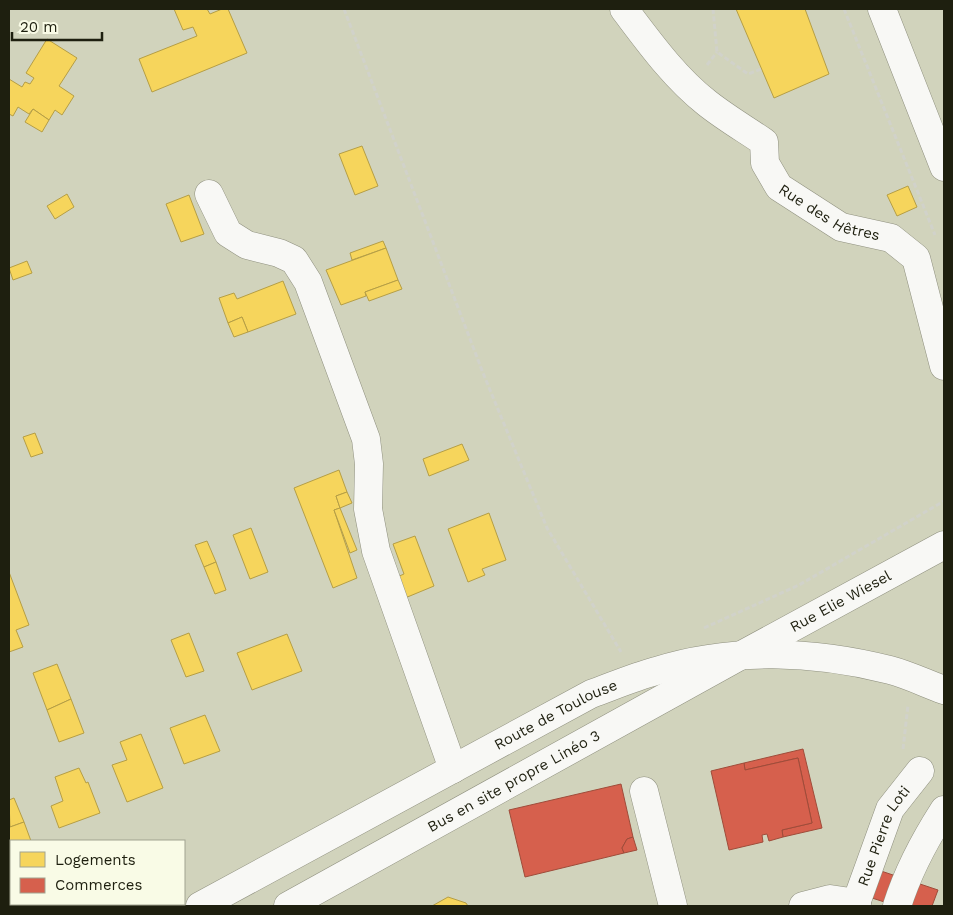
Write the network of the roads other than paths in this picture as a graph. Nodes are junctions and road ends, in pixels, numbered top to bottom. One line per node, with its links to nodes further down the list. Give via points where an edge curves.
1 (624, 9): 5 (street, Rue des Hêtres, via 666,62 706,102 764,142 765,162 779,187 841,227 892,238 916,258)
2 (882, 9): 3 (street)
3 (944, 168)
4 (209, 194): 9 (street, via 228,232 247,244 294,260 308,282 366,439 368,509 376,551)
5 (944, 366)
6 (944, 545): 7 (street, Rue Elie Wiesel)
7 (738, 657): 8 (street, Route de Toulouse, via 777,654 822,657 892,671); 9 (street, Route de Toulouse, via 709,659 657,670 592,694); 15 (street, Bus en site propre Linéo 3)
8 (944, 690)
9 (452, 769): 14 (street, Route de Toulouse)
10 (920, 771): 13 (street, Rue Pierre Loti, via 890,809)
11 (644, 791): 16 (street)
12 (944, 810): 18 (street, via 906,878)
13 (856, 904): 17 (street, via 830,899)
14 (200, 906)
15 (288, 906)
16 (673, 906)
17 (803, 906)
18 (897, 906)

